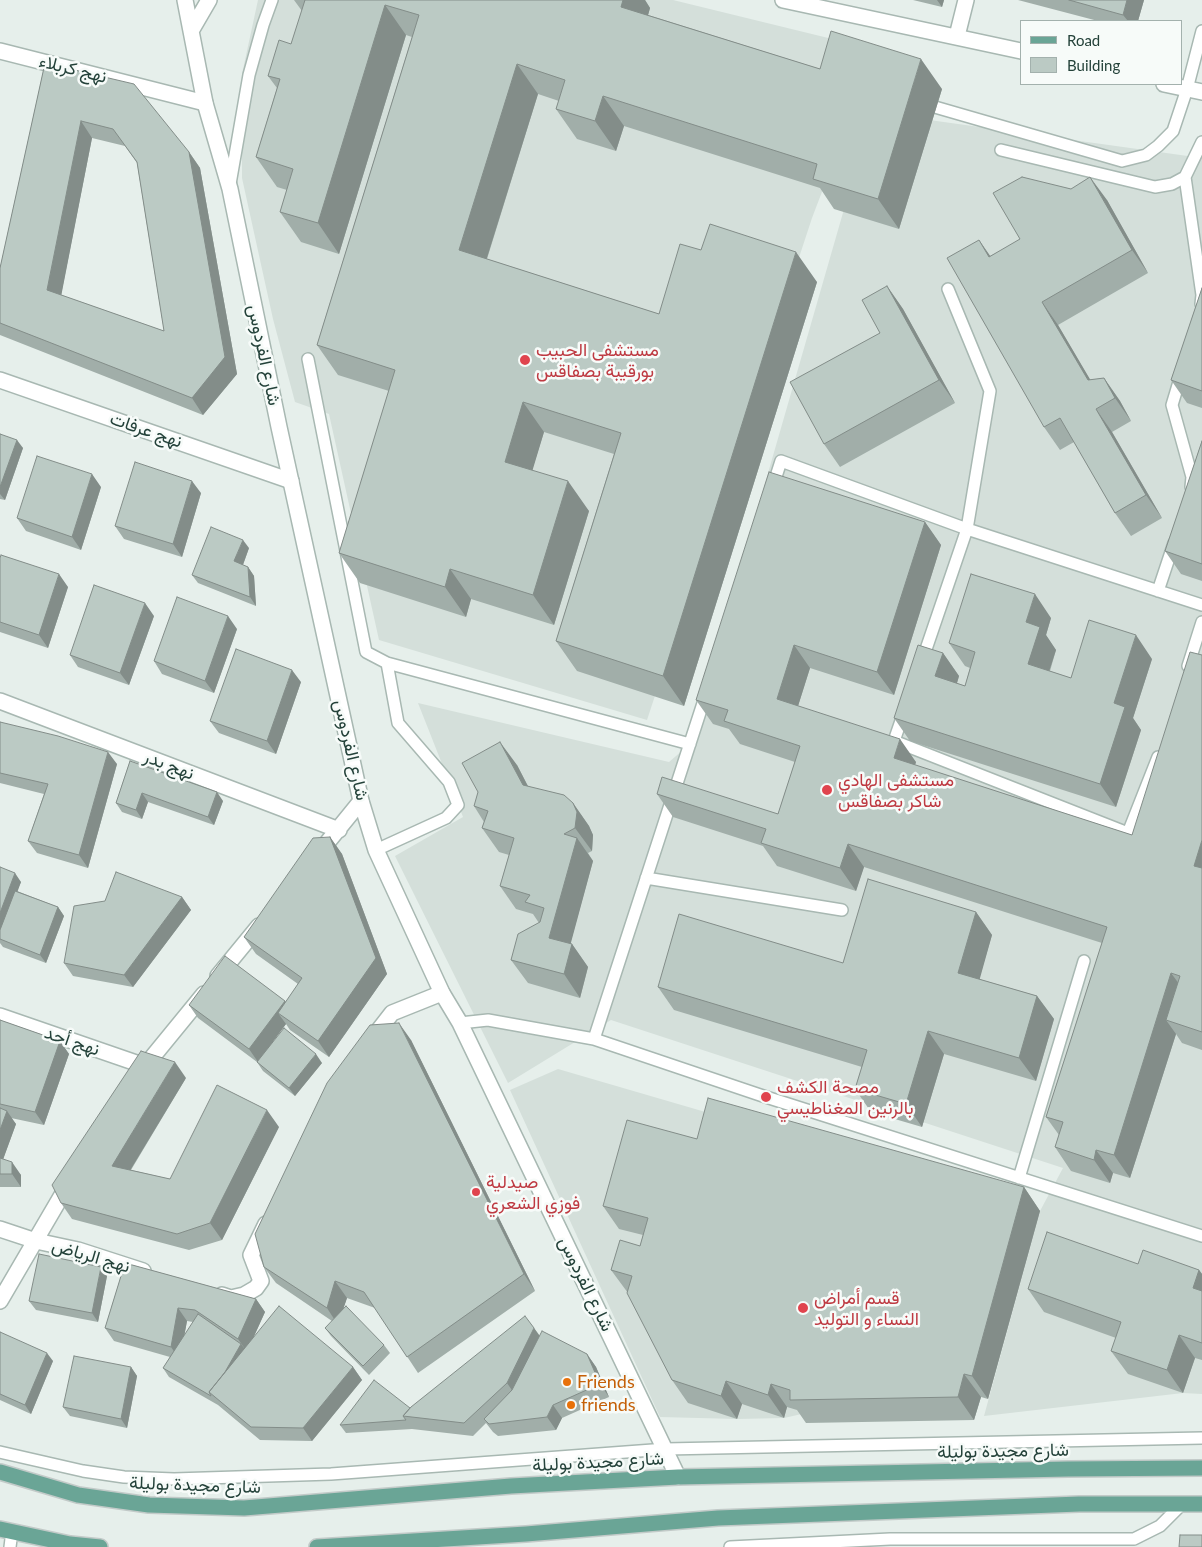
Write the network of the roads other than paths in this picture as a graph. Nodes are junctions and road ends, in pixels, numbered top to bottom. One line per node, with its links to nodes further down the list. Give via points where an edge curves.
1 (185, 0): 6 (street, شارع الفردوس)
2 (209, 0): 6 (street)
3 (272, 0): 18 (lane, via 249,76)
4 (783, 0): 8 (street)
5 (966, 0): 8 (street)
6 (191, 31): 14 (street, شارع الفردوس)
7 (1202, 31): 12 (lane)
8 (957, 36): 10 (street)
9 (0, 50): 14 (street, نهج كربلاء)
10 (1020, 51)
11 (1168, 85): 12 (street)
12 (1195, 91): 13 (lane, via 1173,131 1158,146 1146,155 1122,161)
13 (914, 100)
14 (205, 103): 18 (street, شارع الفردوس)
15 (1202, 142): 17 (lane)
16 (1002, 150): 17 (lane, via 1154,187)
17 (1185, 178): 20 (lane, via 1202,295)
18 (230, 189): 24 (street, شارع الفردوس)
19 (948, 289): 27 (lane, via 990,391)
20 (1200, 312)
21 (308, 359): 32 (lane, via 366,652)
22 (1184, 367): 26 (lane, via 1172,405 1192,477)
23 (0, 380): 24 (street, نهج عرفات)
24 (291, 480): 40 (street, شارع الفردوس)
25 (768, 499): 27 (lane, via 781,461)
26 (1188, 503)
27 (967, 529): 29 (lane); 33 (lane)
28 (1179, 529): 29 (lane)
29 (1158, 590): 30 (lane)
30 (1202, 604)
31 (1202, 622): 34 (lane)
32 (387, 662): 38 (lane); 42 (lane, via 398,724 449,782 458,805 446,818)
33 (916, 676)
34 (1184, 677)
35 (708, 687): 38 (lane)
36 (0, 700): 41 (street, نهج بدر)
37 (907, 704): 39 (lane, via 894,741 1128,833)
38 (690, 744): 44 (lane)
39 (1161, 750)
40 (361, 801): 41 (street); 42 (street, شارع الفردوس)
41 (339, 830): 43 (street)
42 (376, 850): 48 (street, شارع الفردوس)
43 (307, 868)
44 (646, 878): 45 (lane); 51 (lane)
45 (842, 910)
46 (270, 913): 53 (street)
47 (1084, 961): 56 (lane)
48 (442, 993): 50 (street, شارع الفردوس); 52 (street, via 392,1013)
49 (0, 1016): 53 (street, نهج أحد)
50 (460, 1023): 51 (lane, via 488,1020); 65 (street, شارع الفردوس)
51 (594, 1039): 56 (lane)
52 (362, 1051)
53 (145, 1066): 54 (street)
54 (134, 1081)
55 (78, 1167): 60 (street)
56 (1019, 1178): 59 (lane)
57 (272, 1208): 62 (street, via 251,1255 261,1281 256,1288 231,1298)
58 (0, 1229): 60 (street, نهج الرياض)
59 (1201, 1233)
60 (36, 1241): 61 (street, نهج الرياض, via 78,1250); 63 (street)
61 (156, 1276)
62 (208, 1291)
63 (0, 1301)
64 (1202, 1438): 65 (lane, شارع مجيدة بوليلة)
65 (666, 1449): 66 (lane, شارع مجيدة بوليلة, via 331,1474 174,1479 91,1472); 69 (street, شارع الفردوس)
66 (0, 1452)
67 (1202, 1468): 69 (main road, شارع مجيدة بوليلة)
68 (0, 1472): 69 (main road, شارع مجيدة بوليلة, via 78,1494 149,1505 244,1508 511,1486)
69 (678, 1477)
70 (1182, 1504): 71 (main road); 73 (main road, via 1079,1504 718,1518); 77 (lane, via 1160,1526 1134,1539 890,1539)
71 (1202, 1504)
72 (6, 1530): 74 (lane); 75 (main road)
73 (378, 1545): 76 (main road)
74 (10, 1547)
75 (100, 1547)
76 (317, 1547)
77 (730, 1547)

